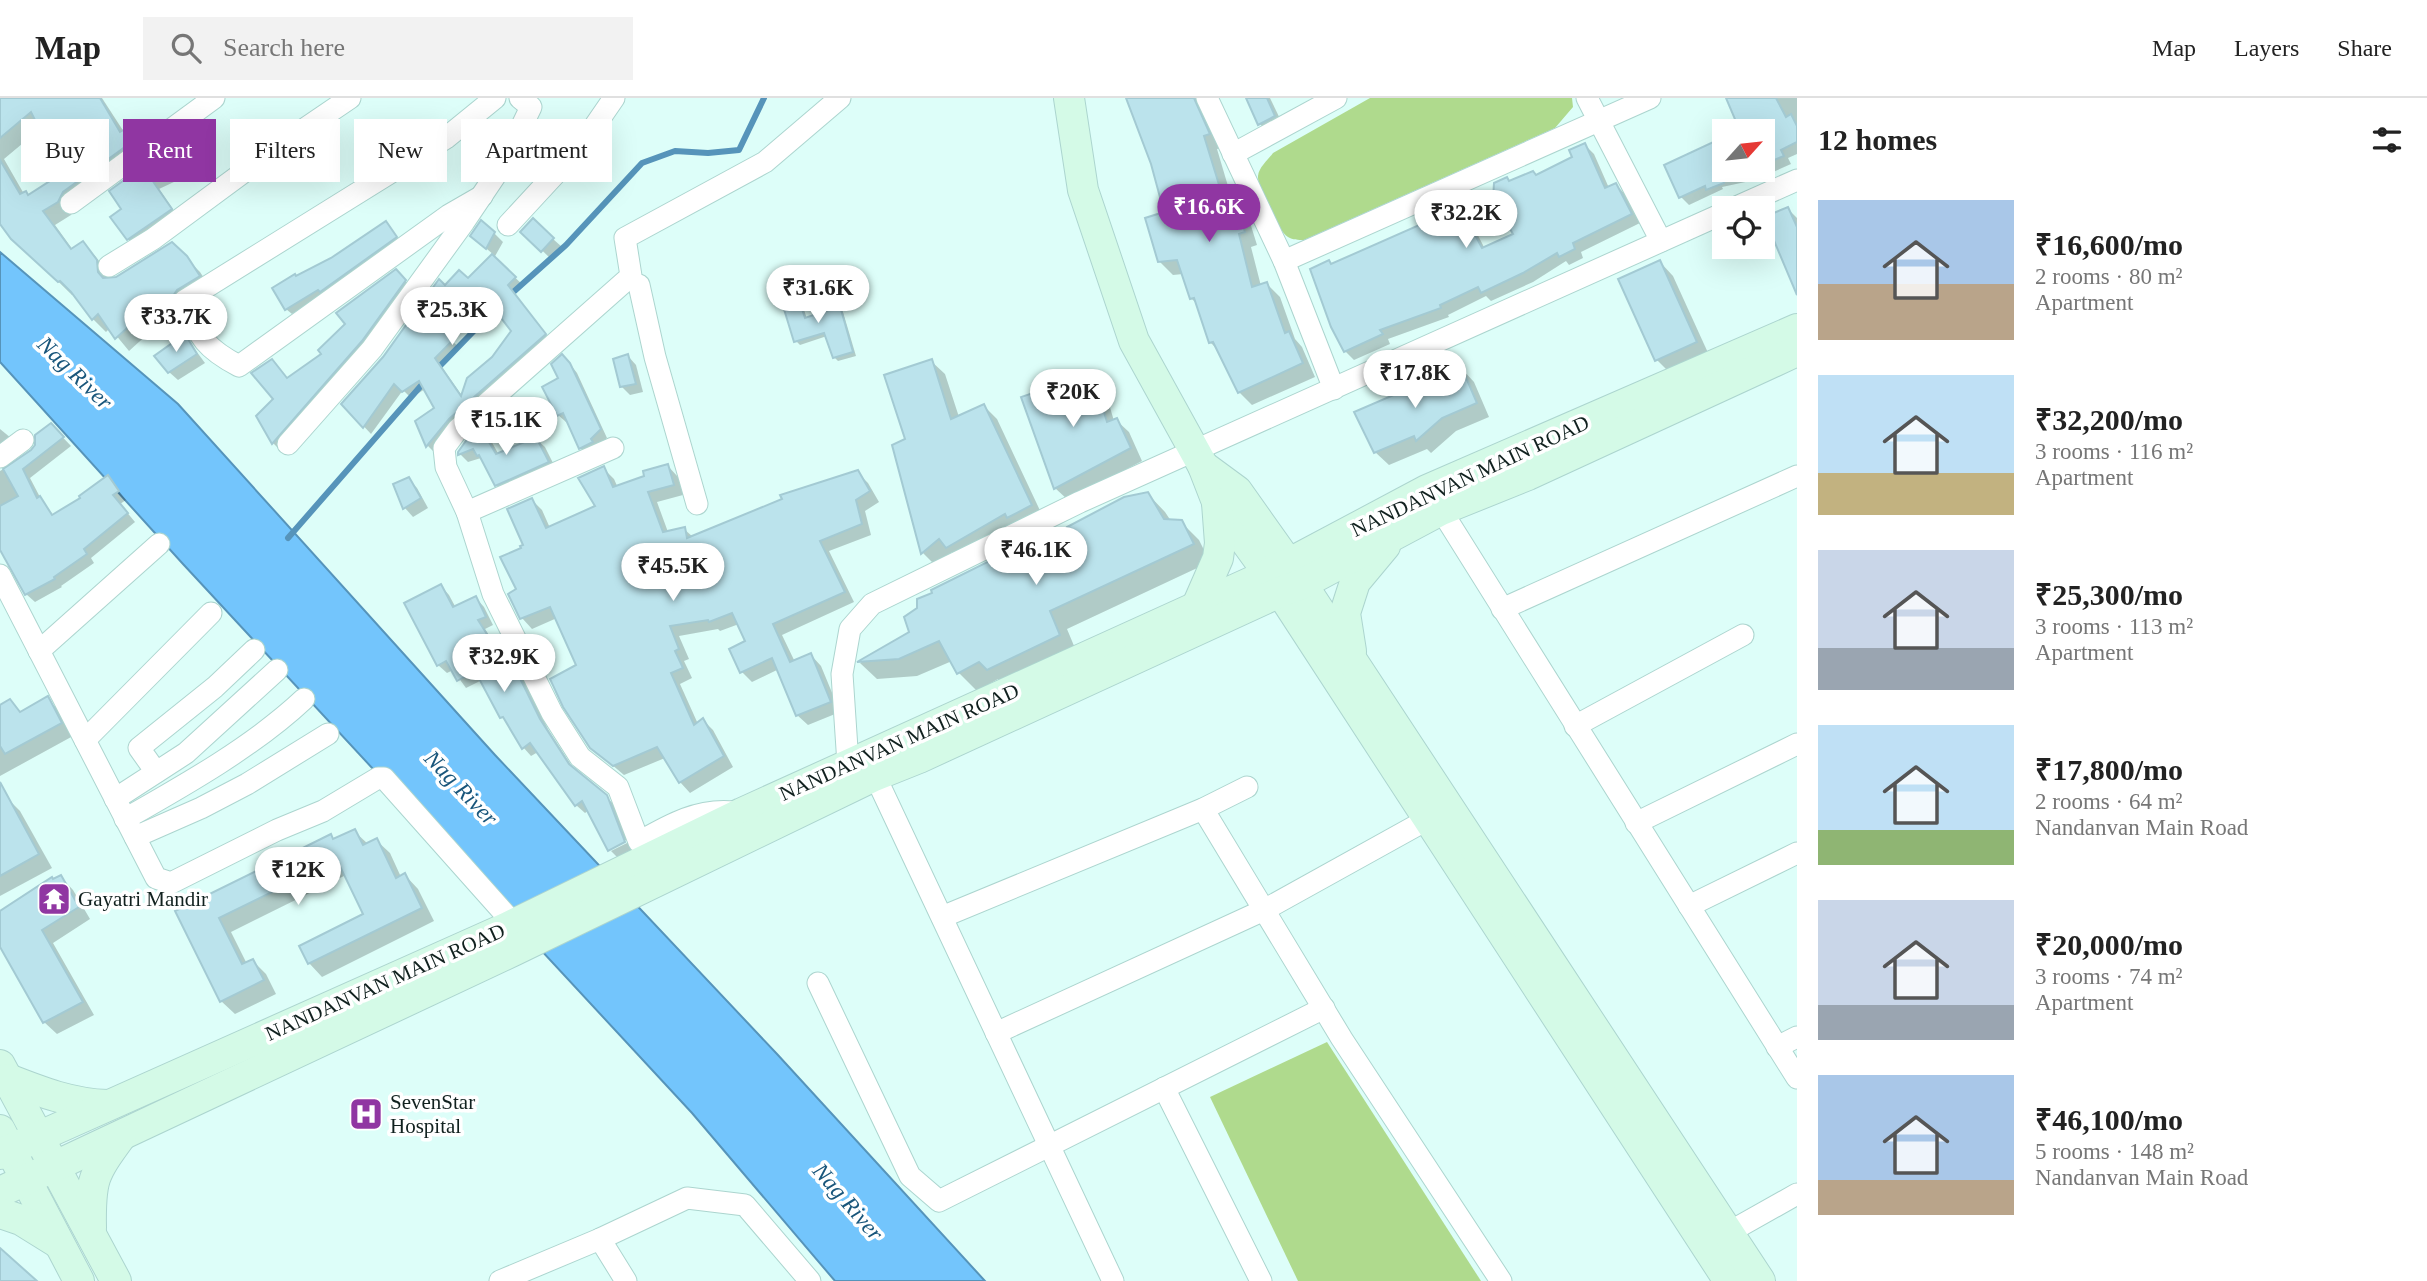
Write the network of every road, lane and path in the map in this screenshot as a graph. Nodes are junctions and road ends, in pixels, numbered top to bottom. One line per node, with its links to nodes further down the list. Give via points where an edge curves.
1 (214, 98): 17 (street)
2 (350, 98): 22 (street)
3 (495, 98): 15 (street, via 446,138 184,301 199,335 215,353 239,366)
4 (520, 98): 15 (street, via 531,107)
5 (614, 98): 19 (street, via 581,146)
6 (840, 98): 36 (street, via 765,162 625,238 631,276 458,429 444,448 446,467)
7 (1069, 98): 31 (main road, via 1083,190 1134,341)
8 (1206, 98): 13 (street)
9 (1336, 98): 13 (street)
10 (1587, 98): 12 (street)
11 (1650, 98): 12 (street)
12 (1600, 121): 20 (street); 21 (street)
13 (1233, 154): 21 (street)
14 (1797, 180): 16 (street)
15 (482, 196): 28 (street, via 372,349)
16 (1761, 196)
17 (71, 203)
18 (1712, 218): 20 (street)
19 (508, 225)
20 (1661, 241): 26 (street)
21 (1284, 261): 26 (street)
22 (109, 266)
23 (639, 285): 34 (street)
24 (1797, 329): 40 (main road, NANDANVAN MAIN ROAD, via 1427,490)
25 (1797, 351): 35 (main road, via 1528,475)
26 (1334, 389): 31 (street)
27 (23, 440): 30 (street)
28 (288, 444)
29 (613, 448): 36 (street)
30 (0, 457)
31 (1199, 459): 33 (main road); 40 (main road, via 1237,491); 54 (street, via 1080,502 872,604 850,629 842,674)
32 (1797, 476): 42 (street)
33 (1217, 502): 40 (main road); 41 (main road, via 1218,558)
34 (697, 504)
35 (1441, 510): 37 (main road); 42 (street)
36 (467, 512): 59 (street, via 493,594 551,712 580,757 618,787 639,842 689,816)
37 (1394, 535): 40 (main road); 47 (main road, via 1355,582 1345,613)
38 (159, 544): 46 (street)
39 (0, 575): 46 (street)
40 (1285, 578): 41 (main road, NANDANVAN MAIN ROAD); 47 (main road); 54 (main road, via 1086,683 919,758); 60 (main road)
41 (1197, 606): 54 (main road, NANDANVAN MAIN ROAD)
42 (1502, 610): 50 (street)
43 (211, 612): 52 (street)
44 (1743, 635): 50 (street)
45 (254, 650): 55 (street, via 139,748)
46 (39, 651): 52 (street)
47 (1352, 661): 60 (main road)
48 (277, 670): 55 (street, via 186,753)
49 (304, 699): 61 (street, via 281,721)
50 (1575, 726): 62 (street)
51 (328, 734): 63 (street, via 247,784)
52 (85, 740): 57 (street)
53 (1797, 744): 62 (street)
54 (863, 766): 59 (main road, NANDANVAN MAIN ROAD); 65 (main road); 68 (street)
55 (156, 772): 57 (street)
56 (1247, 787): 58 (street)
57 (115, 799): 61 (street)
58 (1203, 809): 67 (street); 68 (street)
59 (742, 813): 65 (main road, NANDANVAN MAIN ROAD)
60 (1438, 814): 67 (street); 90 (main road)
61 (125, 818): 63 (street)
62 (1636, 823): 66 (street)
63 (135, 838): 69 (street, via 156,878 171,883 384,778)
64 (1797, 853): 66 (street)
65 (633, 878): 69 (main road, NANDANVAN MAIN ROAD)
66 (1689, 906): 74 (street)
67 (1264, 910): 71 (street); 72 (street)
68 (942, 917): 72 (street)
69 (511, 934): 78 (main road, NANDANVAN MAIN ROAD); 79 (main road)
70 (818, 983): 82 (street, via 910,1176 939,1201)
71 (1324, 1008): 77 (street); 100 (street)
72 (996, 1033): 82 (street)
73 (1797, 1037): 74 (street)
74 (1777, 1047): 76 (street)
75 (4, 1072): 78 (main road, via 81,1104); 80 (main road)
76 (1797, 1078)
77 (1164, 1088): 82 (street); 99 (street)
78 (108, 1105): 80 (main road, NANDANVAN MAIN ROAD)
79 (123, 1133): 83 (main road); 88 (main road, via 91,1184)
80 (38, 1136): 81 (main road, NANDANVAN MAIN ROAD); 83 (main road)
81 (3, 1144): 84 (main road)
82 (1049, 1145): 98 (street)
83 (55, 1166): 84 (main road); 88 (main road)
84 (26, 1179): 85 (main road); 91 (main road)
85 (0, 1192)
86 (1797, 1194): 90 (street)
87 (0, 1213): 91 (main road, via 46,1233)
88 (91, 1233): 94 (main road)
89 (600, 1239): 92 (street); 96 (street); 97 (street, via 687,1198 745,1205)
90 (1717, 1239): 101 (main road); 102 (main road)
91 (61, 1245): 93 (main road)
92 (533, 1275): 95 (street)
93 (79, 1281)
94 (116, 1281)
95 (500, 1281)
96 (626, 1281)
97 (810, 1281)
98 (1113, 1281)
99 (1261, 1281)
100 (1501, 1281)
101 (1729, 1281)
102 (1760, 1281)

